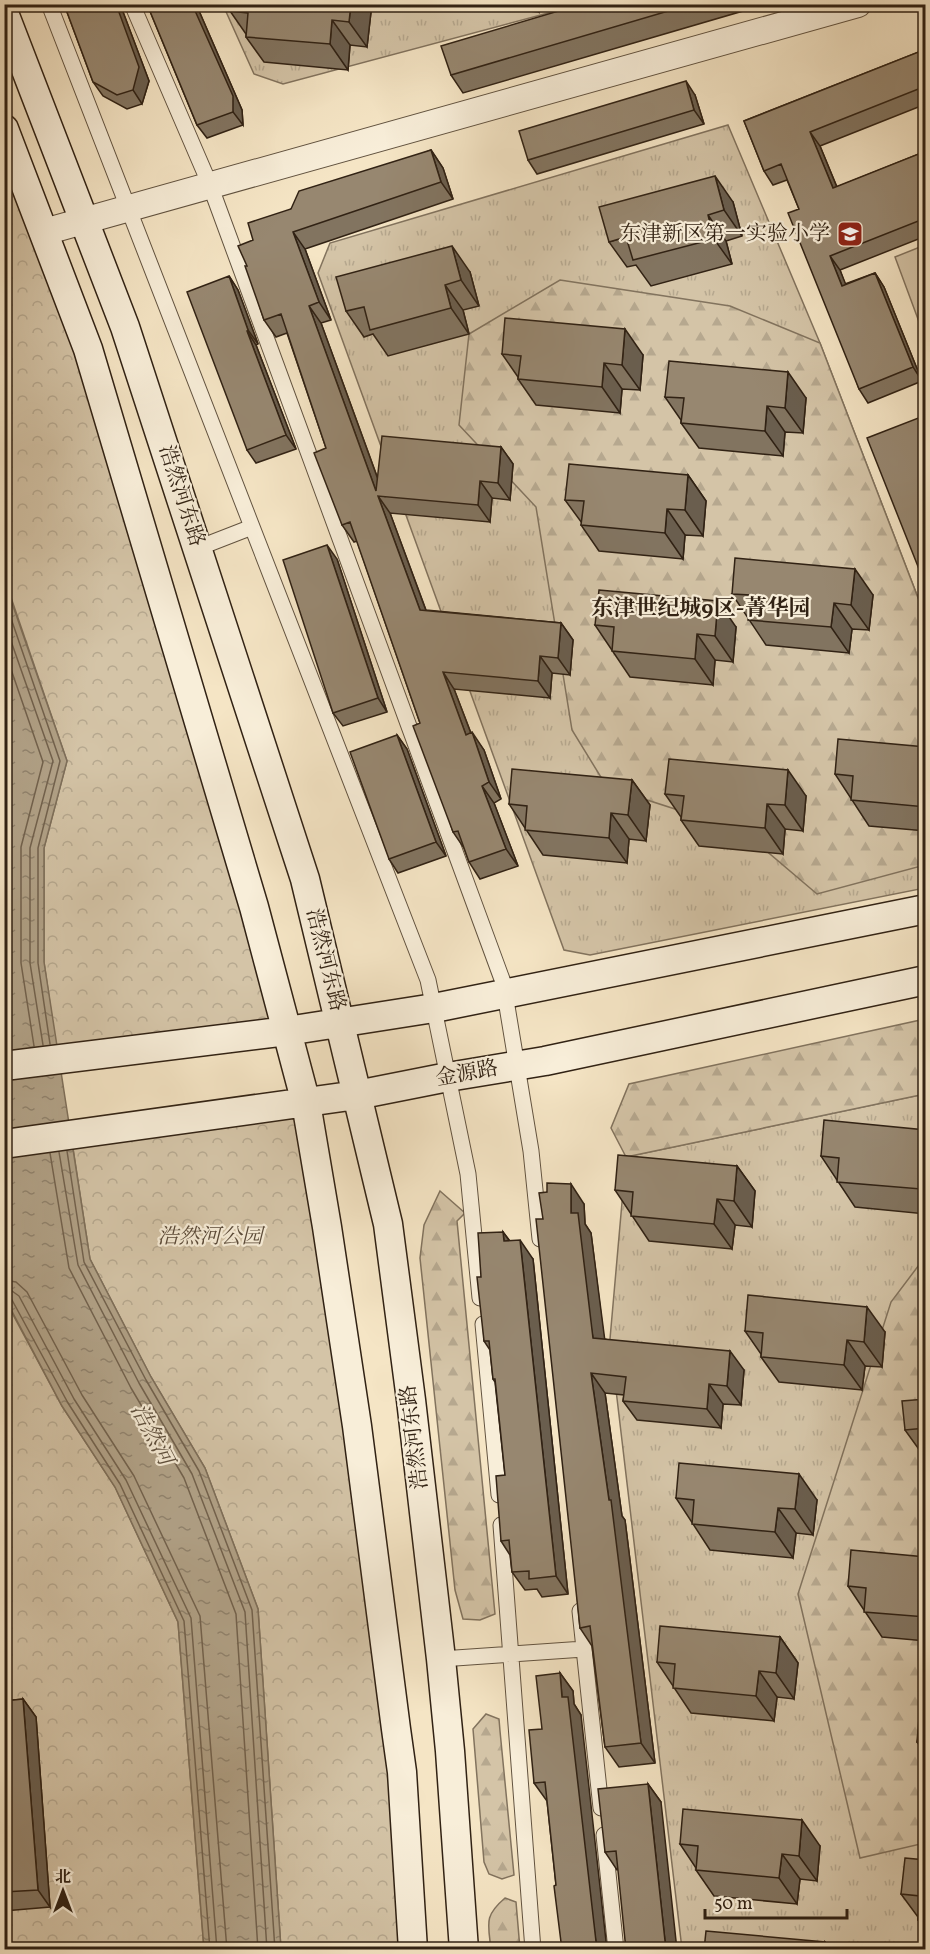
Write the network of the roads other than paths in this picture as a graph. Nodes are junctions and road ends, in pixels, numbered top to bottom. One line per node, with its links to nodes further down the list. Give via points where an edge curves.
1 (49, 4): 7 (street)
2 (132, 4): 6 (street)
3 (858, 4): 6 (street)
4 (4, 13): 8 (main road, 浩然河东路)
5 (4, 129): 9 (main road)
6 (210, 185): 7 (street); 14 (street)
7 (128, 208): 8 (street); 10 (street)
8 (85, 220): 9 (street); 11 (main road, 浩然河东路, via 125,327)
9 (44, 232): 17 (main road, via 88,349 254,907)
10 (252, 527): 11 (street); 15 (street, via 428,980)
11 (198, 549): 16 (main road, 浩然河东路, via 305,879)
12 (926, 909): 14 (main road)
13 (926, 980): 19 (main road, 金源路)
14 (505, 994): 15 (main road); 19 (street)
15 (434, 1008): 16 (main road); 20 (street)
16 (340, 1022): 17 (main road); 21 (main road, 浩然河东路)
17 (287, 1031): 18 (main road); 22 (main road)
18 (4, 1066)
19 (516, 1066): 20 (main road, 金源路); 24 (street, via 531,1151)
20 (448, 1077): 21 (main road, 金源路); 27 (street, via 468,1174)
21 (357, 1095): 22 (main road, 金源路); 28 (main road, 浩然河东路, via 388,1224)
22 (306, 1102): 23 (main road, 金源路); 29 (main road, via 357,1426 402,1772)
23 (4, 1144)
24 (542, 1258)
25 (579, 1602): 26 (street)
26 (584, 1649): 27 (street); 32 (street)
27 (511, 1654): 28 (street); 31 (street)
28 (441, 1659): 30 (main road, 浩然河东路)
29 (412, 1950)
30 (464, 1950)
31 (532, 1950)
32 (616, 1950)

